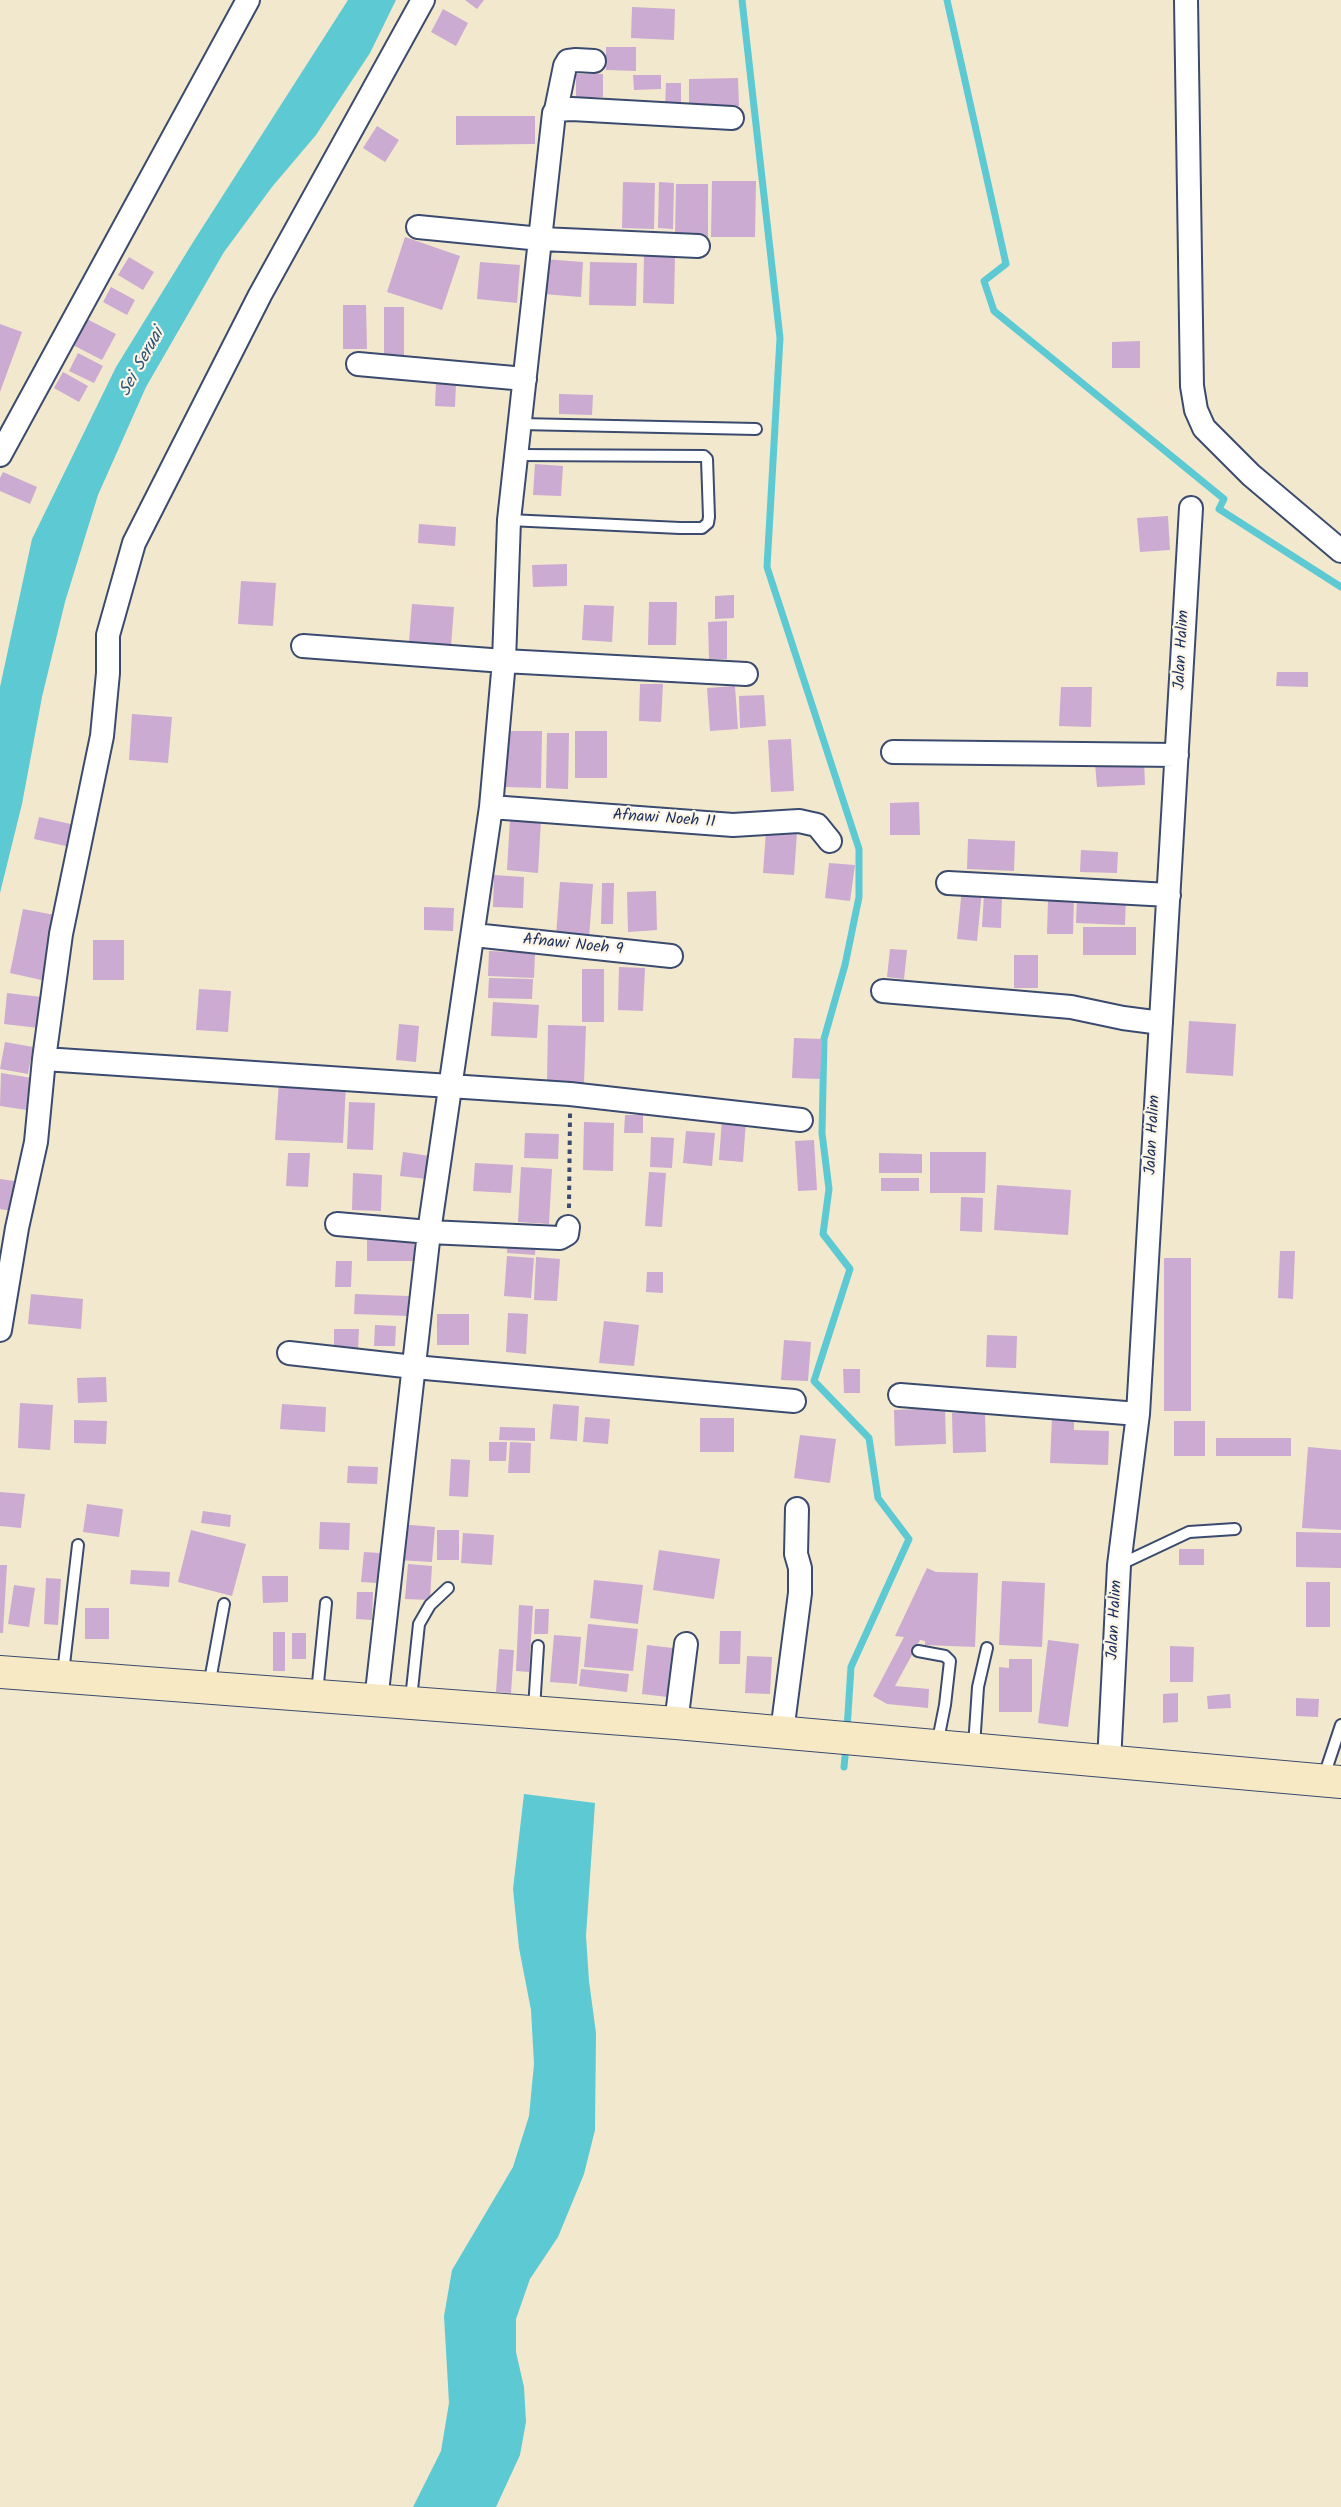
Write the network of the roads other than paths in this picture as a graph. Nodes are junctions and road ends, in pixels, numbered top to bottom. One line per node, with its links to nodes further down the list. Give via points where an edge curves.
1 (248, 0): 14 (street)
2 (423, 0): 32 (street, via 260,296 134,543 108,635 102,736 61,934)
3 (1186, 0): 18 (street, via 1192,386 1196,410 1203,428 1251,475)
4 (594, 61): 5 (street, via 568,61)
5 (556, 110): 6 (street); 8 (street)
6 (732, 118)
7 (418, 227): 8 (street)
8 (541, 239): 9 (street); 11 (street)
9 (698, 246)
10 (358, 364): 11 (street)
11 (525, 379): 12 (street)
12 (520, 424): 13 (lane); 15 (street)
13 (756, 429)
14 (0, 455)
15 (516, 455): 17 (street); 17 (lane, via 705,456 709,517 702,528)
16 (1191, 508): 23 (street, Jalan Halim)
17 (509, 520): 20 (street)
18 (1341, 551)
19 (303, 646): 20 (street)
20 (504, 661): 21 (street); 24 (street)
21 (747, 674)
22 (893, 752): 23 (street)
23 (1177, 755): 27 (street, Jalan Halim)
24 (491, 807): 25 (street, Afnawi Noeh 11, via 733,825 799,822 817,825); 28 (street)
25 (830, 841)
26 (948, 883): 27 (street)
27 (1169, 896): 31 (street, Jalan Halim)
28 (474, 936): 29 (street, Afnawi Noeh 9); 33 (street)
29 (671, 956)
30 (883, 991): 31 (street, via 1071,1007)
31 (1161, 1023): 43 (street, Jalan Halim)
32 (44, 1059): 33 (street); 38 (street, via 36,1142)
33 (451, 1085): 34 (street); 37 (street)
34 (801, 1120)
35 (337, 1224): 37 (street)
36 (568, 1227): 37 (street, via 567,1234 560,1238)
37 (429, 1232): 40 (street)
38 (0, 1330)
39 (289, 1353): 40 (street)
40 (414, 1367): 42 (street); 59 (street)
41 (900, 1395): 43 (street)
42 (794, 1401)
43 (1138, 1414): 47 (street, Jalan Halim)
44 (797, 1509): 64 (street, via 800,1593)
45 (1235, 1529): 47 (lane, via 1190,1532)
46 (78, 1545): 56 (lane)
47 (1119, 1565): 67 (street, Jalan Halim)
48 (448, 1588): 60 (lane, via 430,1605 419,1624)
49 (326, 1603): 58 (lane)
50 (224, 1604): 57 (lane)
51 (686, 1644): 62 (street)
52 (538, 1646): 61 (lane)
53 (987, 1648): 66 (lane, via 978,1687)
54 (918, 1650): 65 (lane, via 945,1656 950,1661)
55 (0, 1672): 56 (main road)
56 (63, 1677): 57 (main road)
57 (209, 1688): 58 (main road)
58 (316, 1696): 59 (main road)
59 (376, 1701): 60 (main road)
60 (411, 1703): 61 (main road)
61 (534, 1712): 62 (main road)
62 (676, 1723): 64 (main road)
63 (1341, 1725): 68 (lane)
64 (782, 1732): 65 (main road)
65 (936, 1746): 66 (main road)
66 (974, 1749): 67 (main road)
67 (1109, 1762): 68 (main road)
68 (1332, 1782)

